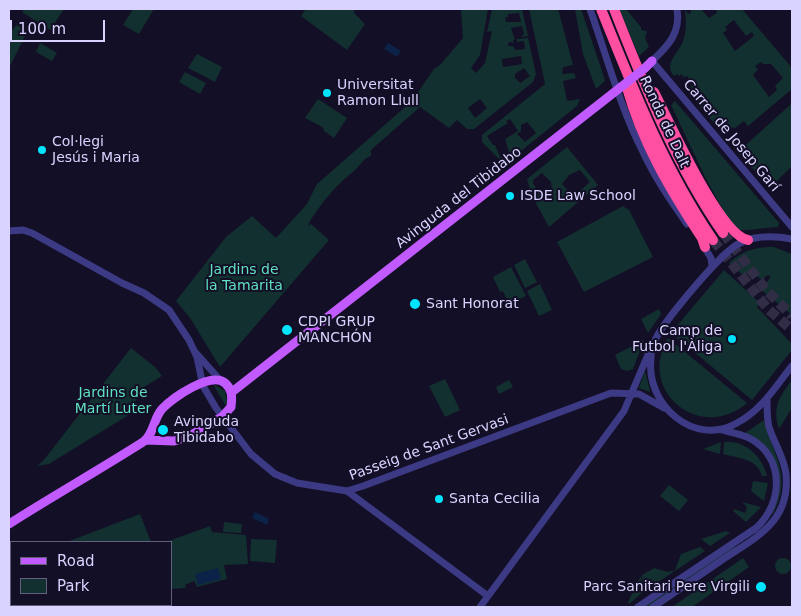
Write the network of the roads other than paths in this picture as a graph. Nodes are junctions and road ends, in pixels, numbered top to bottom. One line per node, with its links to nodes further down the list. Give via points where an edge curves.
1 (590, 9): 8 (street)
2 (601, 9): 5 (highway, Ronda de Dalt)
3 (614, 9): 6 (highway, Ronda de Dalt)
4 (677, 9): 7 (street, Avinguda del Tibidabo, via 677,28 672,41)
5 (611, 34): 13 (highway, Ronda de Dalt, via 659,147); 15 (highway, via 644,135)
6 (624, 34): 11 (highway, Ronda de Dalt, via 676,154 692,186); 14 (highway, via 691,167 735,234)
7 (652, 62): 8 (main road, Avinguda del Tibidabo, bridge); 9 (street, Carrer de Josep Garí)
8 (619, 88): 15 (street, via 635,135 656,178); 22 (main road, Avinguda del Tibidabo)
9 (792, 227)
10 (9, 231): 18 (street, Passeig de Sant Gervasi, via 32,233 159,302 180,324)
11 (723, 233)
12 (792, 239): 14 (street)
13 (713, 240)
14 (748, 240): 16 (street, via 729,250)
15 (705, 247): 16 (street)
16 (712, 266): 17 (street)
17 (654, 341): 24 (street); 26 (street, via 651,374)
18 (194, 351): 20 (street); 21 (street, Passeig de Sant Gervasi)
19 (792, 368): 25 (street)
20 (220, 380): 21 (main road); 22 (main road)
21 (202, 382): 28 (main road, via 169,403); 29 (street, Passeig de Sant Gervasi)
22 (232, 392): 29 (main road, via 231,407)
23 (615, 393): 24 (street, Passeig de Sant Gervasi); 27 (street, via 622,398); 33 (street, Passeig de Sant Gervasi)
24 (633, 393): 26 (street, Passeig de Sant Gervasi); 27 (street)
25 (767, 401): 30 (street, via 738,423); 38 (street, via 769,426 783,460 786,478 781,504)
26 (664, 408): 30 (street, Passeig de Sant Gervasi, via 688,425)
27 (624, 410): 41 (street)
28 (157, 417): 31 (main road); 32 (main road, via 160,432)
29 (222, 417): 32 (main road, via 188,437); 34 (street, Passeig de Sant Gervasi, via 252,454 280,477 297,483)
30 (722, 430): 36 (street, Passeig de Sant Gervasi, via 745,436 756,443 774,466 776,493)
31 (146, 440): 32 (main road); 37 (main road)
32 (167, 441)
33 (363, 486): 34 (street, Passeig de Sant Gervasi); 35 (street)
34 (347, 490): 35 (street)
35 (359, 501): 41 (street)
36 (764, 520): 38 (street); 39 (street)
37 (9, 524)
38 (771, 525): 40 (street)
39 (745, 535): 40 (street, via 743,538); 43 (street)
40 (747, 545): 44 (street)
41 (488, 596): 42 (street)
42 (480, 607)
43 (638, 607)
44 (653, 607)

